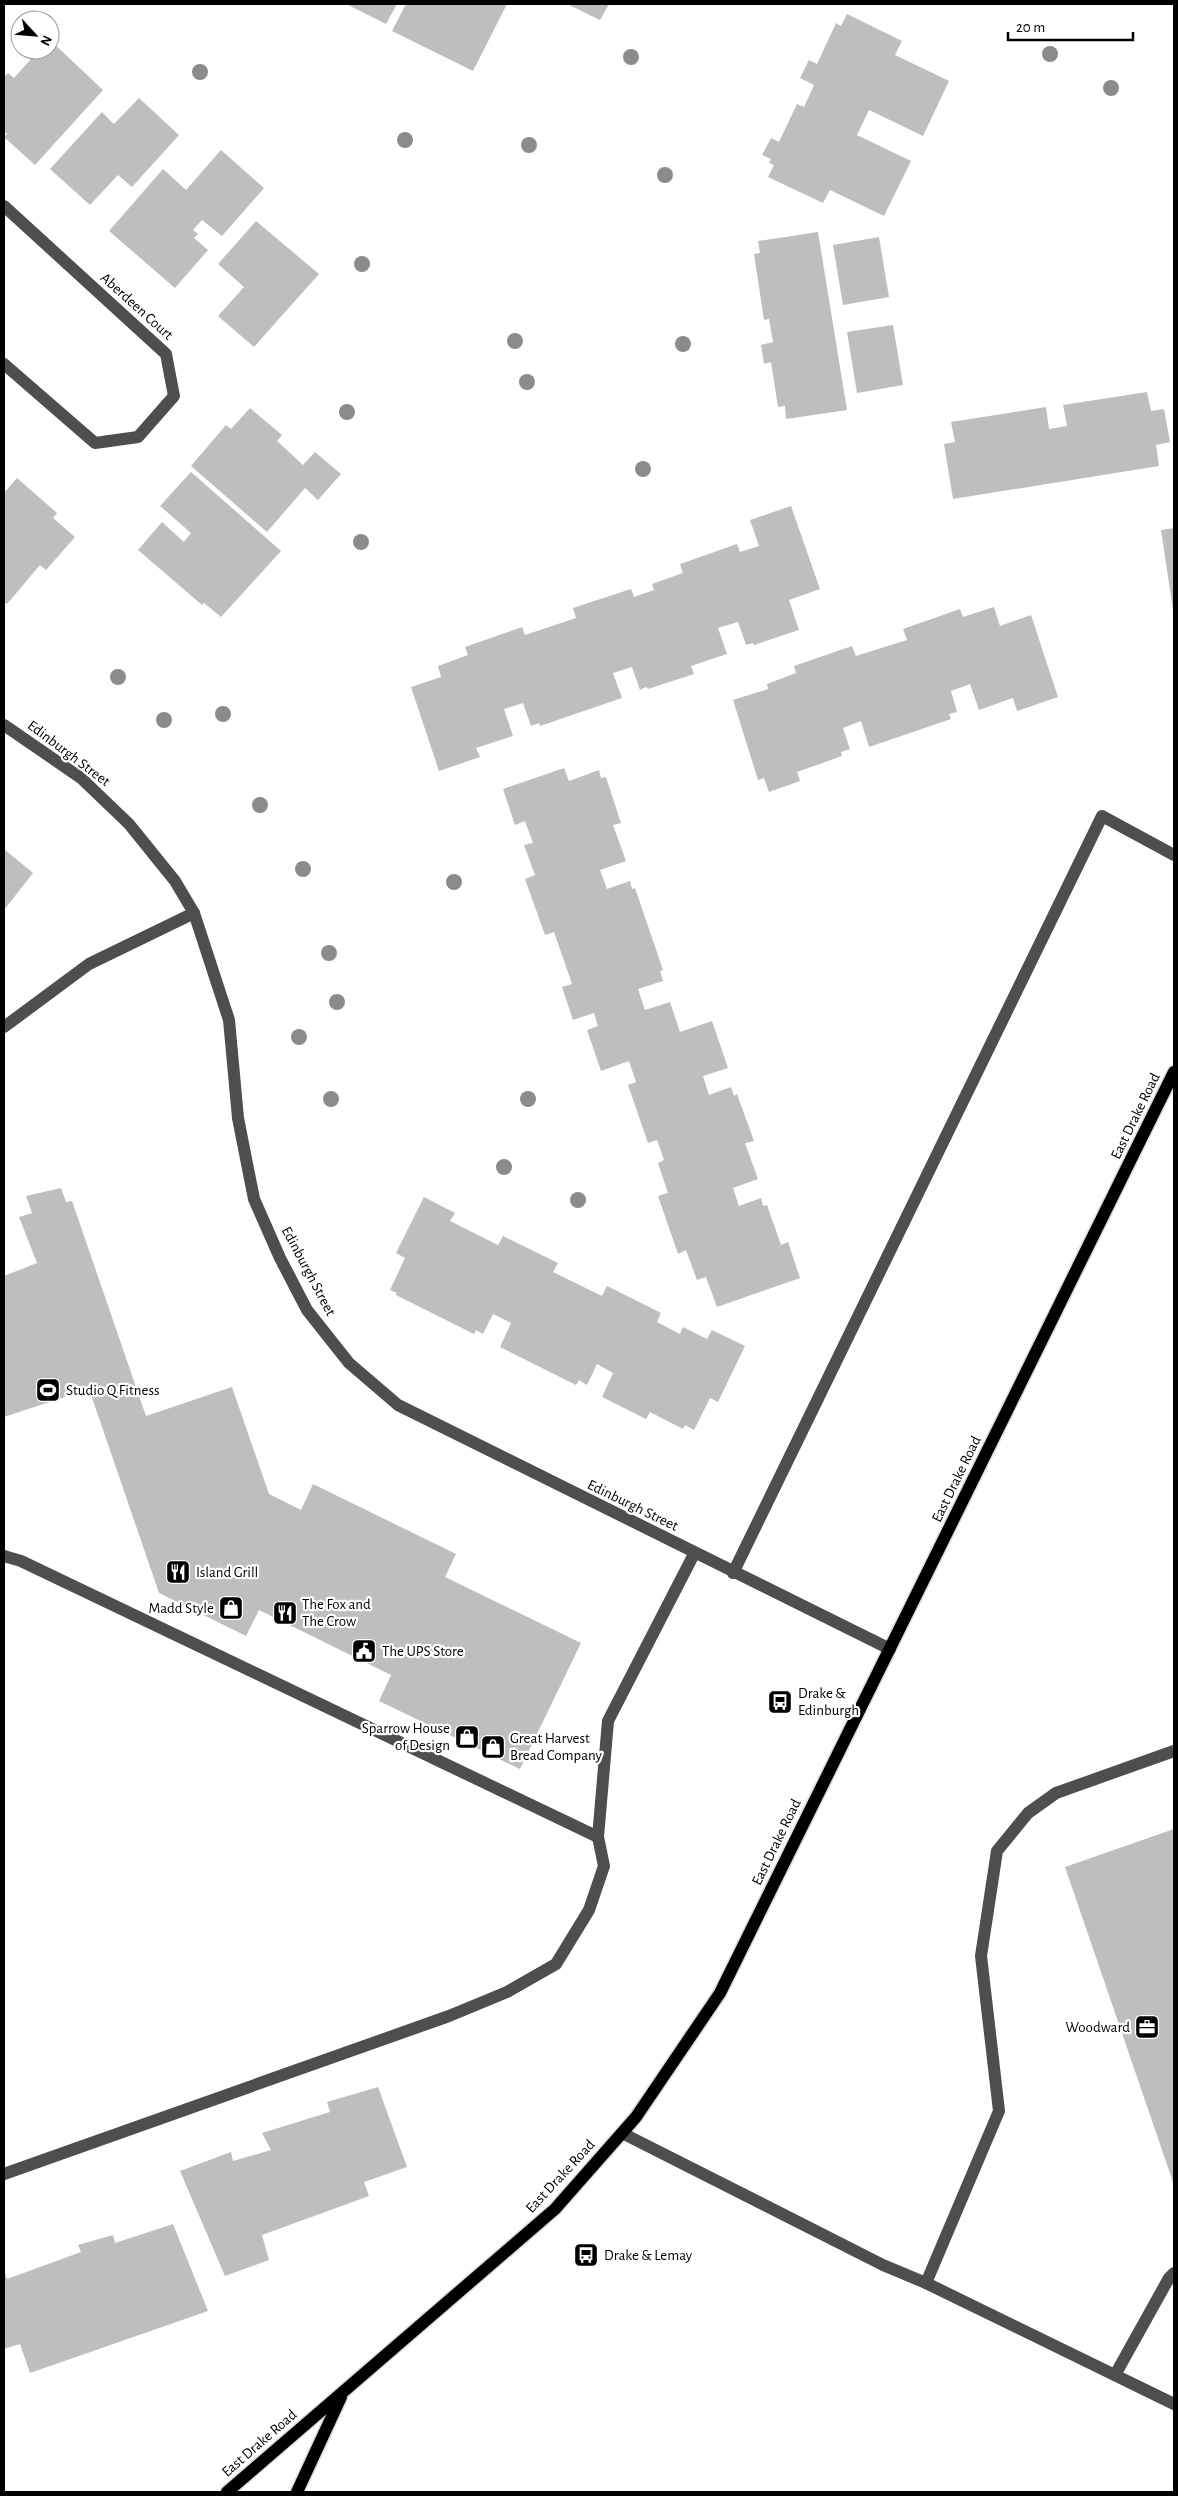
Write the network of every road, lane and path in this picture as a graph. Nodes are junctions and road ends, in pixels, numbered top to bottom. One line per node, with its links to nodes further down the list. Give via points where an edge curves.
1 (4, 206): 2 (street, Aberdeen Court, via 166,354 174,396 138,437 94,443)
2 (4, 364)
3 (4, 725): 5 (street, Edinburgh Street, via 81,778 130,824 175,881)
4 (1174, 855): 10 (street, via 1102,816)
5 (194, 913): 6 (street, via 89,964); 8 (street, Edinburgh Street, via 229,1020 238,1118 254,1199 307,1310 326,1335 349,1363 398,1405)
6 (4, 1027)
7 (1174, 1072): 11 (main road, East Drake Road)
8 (694, 1554): 10 (street, Edinburgh Street); 13 (street, via 608,1721)
9 (4, 1556): 13 (street, via 30,1565)
10 (733, 1573): 11 (street, Edinburgh Street)
11 (890, 1649): 14 (main road, East Drake Road, via 720,1993 711,2002 674,2064)
12 (1174, 1751): 17 (street, via 1056,1793 1028,1813 997,1851 981,1956 998,2111)
13 (598, 1837): 15 (street, via 604,1866 589,1910 556,1964 507,1992)
14 (622, 2133): 17 (street); 19 (main road, East Drake Road, via 555,2209)
15 (4, 2174)
16 (1174, 2273): 18 (street)
17 (926, 2283): 18 (street)
18 (1115, 2375): 20 (street)
19 (343, 2393): 21 (main road, East Drake Road); 22 (main road)
20 (1174, 2404)
21 (227, 2492)
22 (297, 2492)

